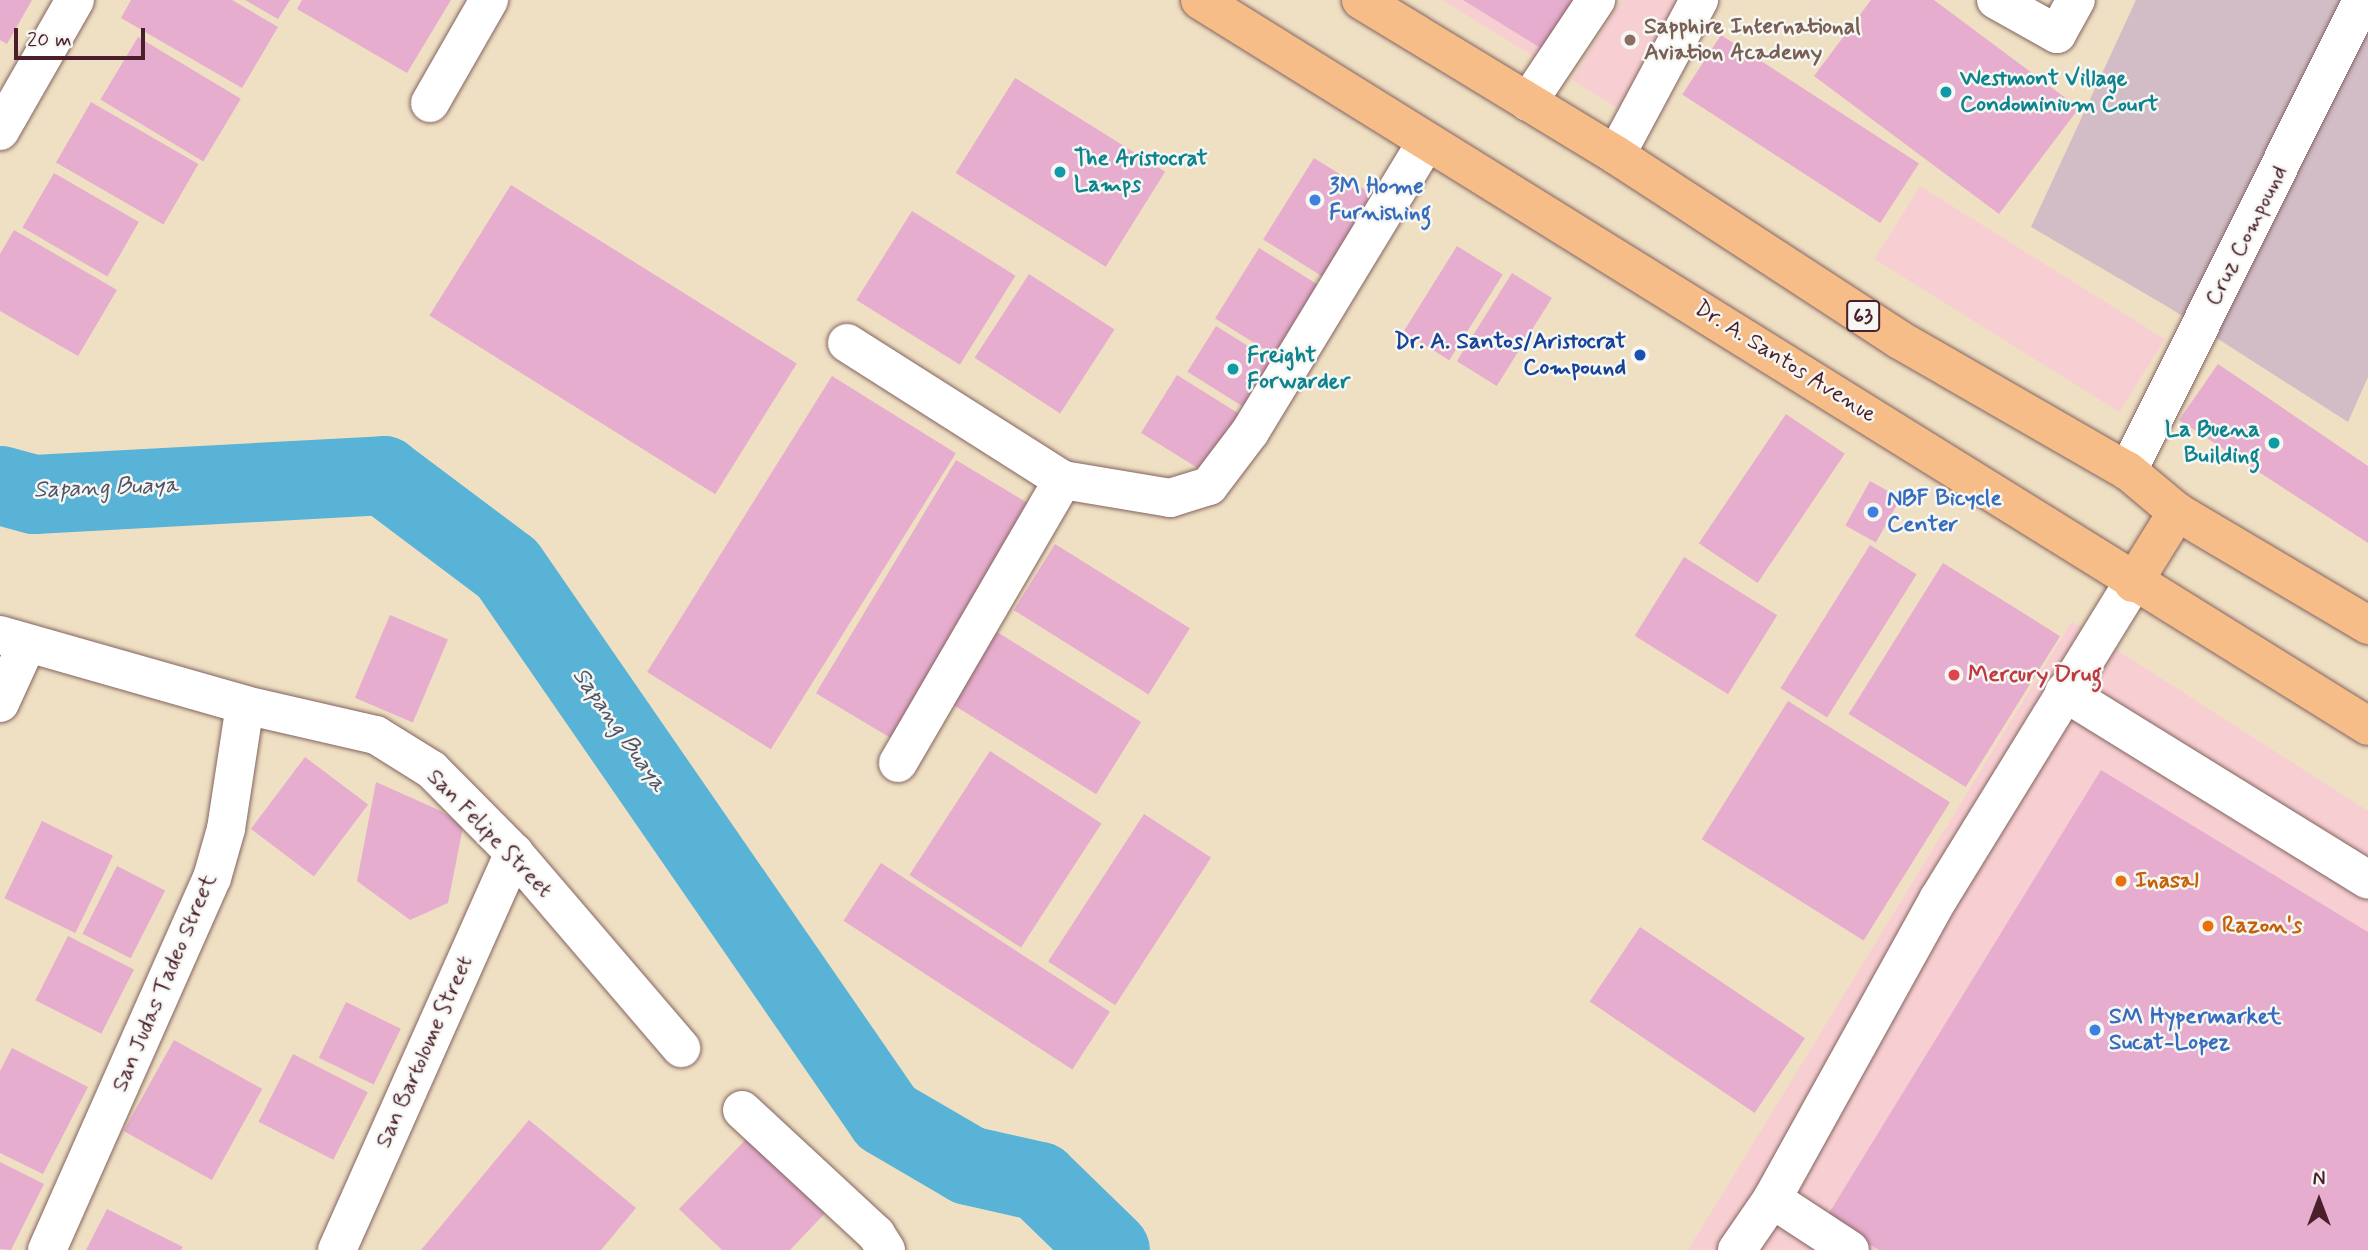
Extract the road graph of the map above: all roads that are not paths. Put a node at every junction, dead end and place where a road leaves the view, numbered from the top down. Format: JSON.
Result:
{"nodes":[{"id":1,"x":75,"y":0,"type":"edge"},
{"id":2,"x":489,"y":0,"type":"edge"},
{"id":3,"x":1200,"y":0,"type":"edge"},
{"id":4,"x":1361,"y":0,"type":"edge"},
{"id":5,"x":1596,"y":0,"type":"edge"},
{"id":6,"x":1699,"y":0,"type":"edge"},
{"id":7,"x":1996,"y":0,"type":"edge"},
{"id":8,"x":2076,"y":0,"type":"edge"},
{"id":9,"x":2362,"y":0,"type":"edge"},
{"id":10,"x":1528,"y":102,"type":"junction"},
{"id":11,"x":430,"y":103,"type":"dead end"},
{"id":12,"x":0,"y":131,"type":"edge"},
{"id":13,"x":1426,"y":142,"type":"junction"},
{"id":14,"x":1616,"y":155,"type":"junction"},
{"id":15,"x":847,"y":343,"type":"dead end"},
{"id":16,"x":2128,"y":471,"type":"junction"},
{"id":17,"x":1063,"y":480,"type":"junction"},
{"id":18,"x":2177,"y":512,"type":"junction"},
{"id":19,"x":2133,"y":583,"type":"junction"},
{"id":20,"x":2368,"y":625,"type":"edge"},
{"id":21,"x":13,"y":639,"type":"edge"},
{"id":22,"x":2064,"y":692,"type":"junction"},
{"id":23,"x":0,"y":703,"type":"edge"},
{"id":24,"x":245,"y":705,"type":"junction"},
{"id":25,"x":2368,"y":726,"type":"edge"},
{"id":26,"x":898,"y":763,"type":"dead end"},
{"id":27,"x":514,"y":853,"type":"junction"},
{"id":28,"x":2368,"y":880,"type":"edge"},
{"id":29,"x":681,"y":1048,"type":"dead end"},
{"id":30,"x":742,"y":1110,"type":"dead end"},
{"id":31,"x":1772,"y":1199,"type":"junction"},
{"id":32,"x":875,"y":1245,"type":"edge"},
{"id":33,"x":47,"y":1250,"type":"edge"},
{"id":34,"x":337,"y":1250,"type":"edge"},
{"id":35,"x":1737,"y":1250,"type":"edge"},
{"id":36,"x":1850,"y":1250,"type":"edge"}],
"edges":[{"from":1,"to":12,"type":"street"},
{"from":2,"to":11,"type":"street"},
{"from":3,"to":13,"type":"main road","name":"Dr. A. Santos Avenue"},
{"from":4,"to":10,"type":"main road","number":"63"},
{"from":5,"to":10,"type":"street"},
{"from":6,"to":14,"type":"street"},
{"from":7,"to":8,"type":"street"},
{"from":9,"to":16,"type":"street","name":"Cruz Compound"},
{"from":10,"to":14,"type":"main road","number":"63"},
{"from":13,"to":17,"type":"street"},
{"from":13,"to":19,"type":"main road","name":"Dr. A. Santos Avenue"},
{"from":14,"to":16,"type":"main road","number":"63"},
{"from":15,"to":17,"type":"street"},
{"from":16,"to":18,"type":"main road","number":"63"},
{"from":17,"to":26,"type":"street"},
{"from":18,"to":19,"type":"main road"},
{"from":18,"to":20,"type":"main road","number":"63"},
{"from":19,"to":22,"type":"street"},
{"from":19,"to":25,"type":"main road","name":"Dr. A. Santos Avenue"},
{"from":21,"to":23,"type":"street"},
{"from":21,"to":24,"type":"street","name":"San Felipe Street"},
{"from":22,"to":28,"type":"street"},
{"from":22,"to":31,"type":"street"},
{"from":24,"to":27,"type":"street","name":"San Felipe Street"},
{"from":24,"to":33,"type":"street","name":"San Judas Tadeo Street"},
{"from":27,"to":29,"type":"street","name":"San Felipe Street"},
{"from":27,"to":34,"type":"street","name":"San Bartolome Street"},
{"from":30,"to":32,"type":"street"},
{"from":31,"to":35,"type":"street"},
{"from":31,"to":36,"type":"street"}]}
